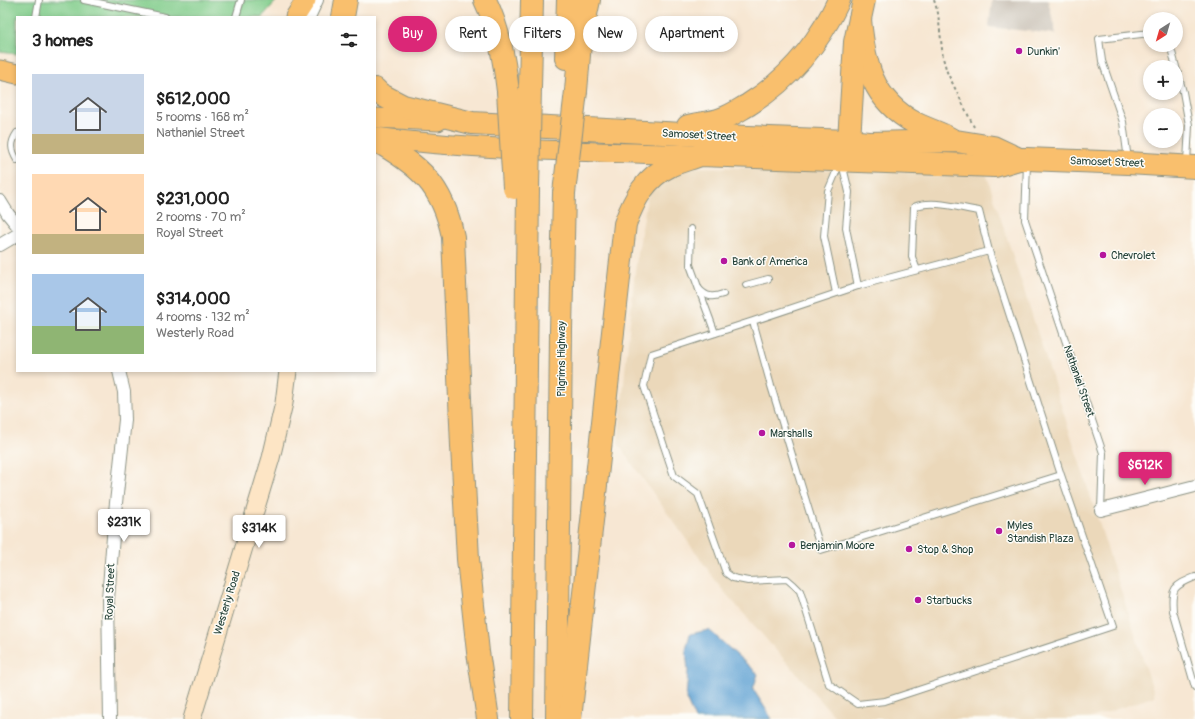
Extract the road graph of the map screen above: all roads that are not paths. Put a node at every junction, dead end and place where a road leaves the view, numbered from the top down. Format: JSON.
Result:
{"nodes":[{"id":1,"x":39,"y":0,"type":"edge"},
{"id":2,"x":84,"y":0,"type":"edge"},
{"id":3,"x":241,"y":0,"type":"edge"},
{"id":4,"x":306,"y":0,"type":"edge"},
{"id":5,"x":317,"y":0,"type":"edge"},
{"id":6,"x":346,"y":0,"type":"edge"},
{"id":7,"x":485,"y":0,"type":"edge"},
{"id":8,"x":532,"y":0,"type":"edge"},
{"id":9,"x":568,"y":0,"type":"edge"},
{"id":10,"x":589,"y":0,"type":"edge"},
{"id":11,"x":839,"y":0,"type":"edge"},
{"id":12,"x":862,"y":9,"type":"edge"},
{"id":13,"x":36,"y":16,"type":"edge"},
{"id":14,"x":160,"y":16,"type":"edge"},
{"id":15,"x":236,"y":16,"type":"edge"},
{"id":16,"x":296,"y":16,"type":"edge"},
{"id":17,"x":309,"y":16,"type":"edge"},
{"id":18,"x":343,"y":16,"type":"edge"},
{"id":19,"x":1143,"y":33,"type":"edge"},
{"id":20,"x":1172,"y":52,"type":"edge"},
{"id":21,"x":0,"y":64,"type":"edge"},
{"id":22,"x":16,"y":66,"type":"edge"},
{"id":23,"x":0,"y":70,"type":"edge"},
{"id":24,"x":16,"y":74,"type":"edge"},
{"id":25,"x":376,"y":90,"type":"edge"},
{"id":26,"x":571,"y":91,"type":"junction"},
{"id":27,"x":376,"y":118,"type":"edge"},
{"id":28,"x":472,"y":123,"type":"junction"},
{"id":29,"x":656,"y":133,"type":"junction"},
{"id":30,"x":16,"y":135,"type":"edge"},
{"id":31,"x":376,"y":138,"type":"edge"},
{"id":32,"x":376,"y":139,"type":"edge"},
{"id":33,"x":956,"y":141,"type":"junction"},
{"id":34,"x":845,"y":150,"type":"junction"},
{"id":35,"x":700,"y":155,"type":"junction"},
{"id":36,"x":16,"y":158,"type":"edge"},
{"id":37,"x":1023,"y":159,"type":"junction"},
{"id":38,"x":1128,"y":163,"type":"junction"},
{"id":39,"x":1191,"y":166,"type":"edge"},
{"id":40,"x":521,"y":189,"type":"junction"},
{"id":41,"x":0,"y":201,"type":"edge"},
{"id":42,"x":16,"y":224,"type":"edge"},
{"id":43,"x":691,"y":229,"type":"dead end"},
{"id":44,"x":16,"y":235,"type":"edge"},
{"id":45,"x":0,"y":245,"type":"edge"},
{"id":46,"x":989,"y":251,"type":"junction"},
{"id":47,"x":917,"y":270,"type":"junction"},
{"id":48,"x":768,"y":279,"type":"dead end"},
{"id":49,"x":746,"y":285,"type":"dead end"},
{"id":50,"x":858,"y":286,"type":"junction"},
{"id":51,"x":698,"y":288,"type":"junction"},
{"id":52,"x":836,"y":293,"type":"junction"},
{"id":53,"x":723,"y":294,"type":"dead end"},
{"id":54,"x":753,"y":321,"type":"junction"},
{"id":55,"x":715,"y":333,"type":"junction"},
{"id":56,"x":120,"y":372,"type":"edge"},
{"id":57,"x":288,"y":372,"type":"edge"},
{"id":58,"x":1061,"y":475,"type":"junction"},
{"id":59,"x":1195,"y":486,"type":"edge"},
{"id":60,"x":1101,"y":510,"type":"joint"},
{"id":61,"x":1195,"y":577,"type":"edge"},
{"id":62,"x":1194,"y":684,"type":"edge"},
{"id":63,"x":110,"y":719,"type":"edge"},
{"id":64,"x":192,"y":719,"type":"edge"},
{"id":65,"x":488,"y":719,"type":"edge"},
{"id":66,"x":522,"y":719,"type":"edge"},
{"id":67,"x":557,"y":719,"type":"edge"},
{"id":68,"x":570,"y":719,"type":"edge"}],
"edges":[{"from":1,"to":13,"type":"lane"},
{"from":2,"to":14,"type":"lane"},
{"from":3,"to":15,"type":"lane"},
{"from":4,"to":16,"type":"main road"},
{"from":5,"to":17,"type":"street"},
{"from":6,"to":18,"type":"highway"},
{"from":7,"to":40,"type":"highway","bridge":true},
{"from":8,"to":40,"type":"highway","bridge":true},
{"from":9,"to":26,"type":"highway"},
{"from":10,"to":26,"type":"highway"},
{"from":11,"to":29,"type":"highway"},
{"from":12,"to":33,"type":"highway"},
{"from":12,"to":34,"type":"highway"},
{"from":19,"to":38,"type":"lane"},
{"from":20,"to":39,"type":"lane"},
{"from":21,"to":22,"type":"main road"},
{"from":23,"to":24,"type":"main road"},
{"from":25,"to":28,"type":"highway"},
{"from":26,"to":67,"type":"highway","name":"Pilgrims Highway","bridge":true},
{"from":27,"to":28,"type":"main road","name":"Samoset Street"},
{"from":28,"to":29,"type":"highway","name":"Samoset Street"},
{"from":29,"to":34,"type":"highway","name":"Samoset Street"},
{"from":30,"to":36,"type":"lane"},
{"from":31,"to":35,"type":"main road","name":"Samoset Street"},
{"from":32,"to":65,"type":"highway"},
{"from":33,"to":34,"type":"highway","name":"Samoset Street"},
{"from":33,"to":37,"type":"highway","name":"Samoset Street"},
{"from":34,"to":35,"type":"highway","name":"Samoset Street"},
{"from":34,"to":37,"type":"highway","name":"Samoset Street"},
{"from":34,"to":50,"type":"lane"},
{"from":34,"to":52,"type":"lane"},
{"from":35,"to":68,"type":"highway"},
{"from":37,"to":38,"type":"highway","name":"Samoset Street"},
{"from":37,"to":60,"type":"lane","name":"Nathaniel Street"},
{"from":38,"to":39,"type":"highway","name":"Samoset Street"},
{"from":40,"to":66,"type":"highway"},
{"from":41,"to":42,"type":"street"},
{"from":43,"to":51,"type":"lane"},
{"from":44,"to":45,"type":"street"},
{"from":46,"to":47,"type":"lane"},
{"from":46,"to":47,"type":"lane"},
{"from":46,"to":58,"type":"lane"},
{"from":47,"to":50,"type":"lane"},
{"from":48,"to":49,"type":"lane"},
{"from":50,"to":52,"type":"lane"},
{"from":51,"to":53,"type":"lane"},
{"from":51,"to":55,"type":"lane"},
{"from":52,"to":54,"type":"lane"},
{"from":54,"to":55,"type":"lane"},
{"from":54,"to":58,"type":"lane"},
{"from":55,"to":58,"type":"lane"},
{"from":56,"to":63,"type":"street","name":"Royal Street"},
{"from":57,"to":64,"type":"street","name":"Westerly Road"},
{"from":59,"to":60,"type":"street","name":"Nathaniel Street"},
{"from":61,"to":62,"type":"lane"}]}
